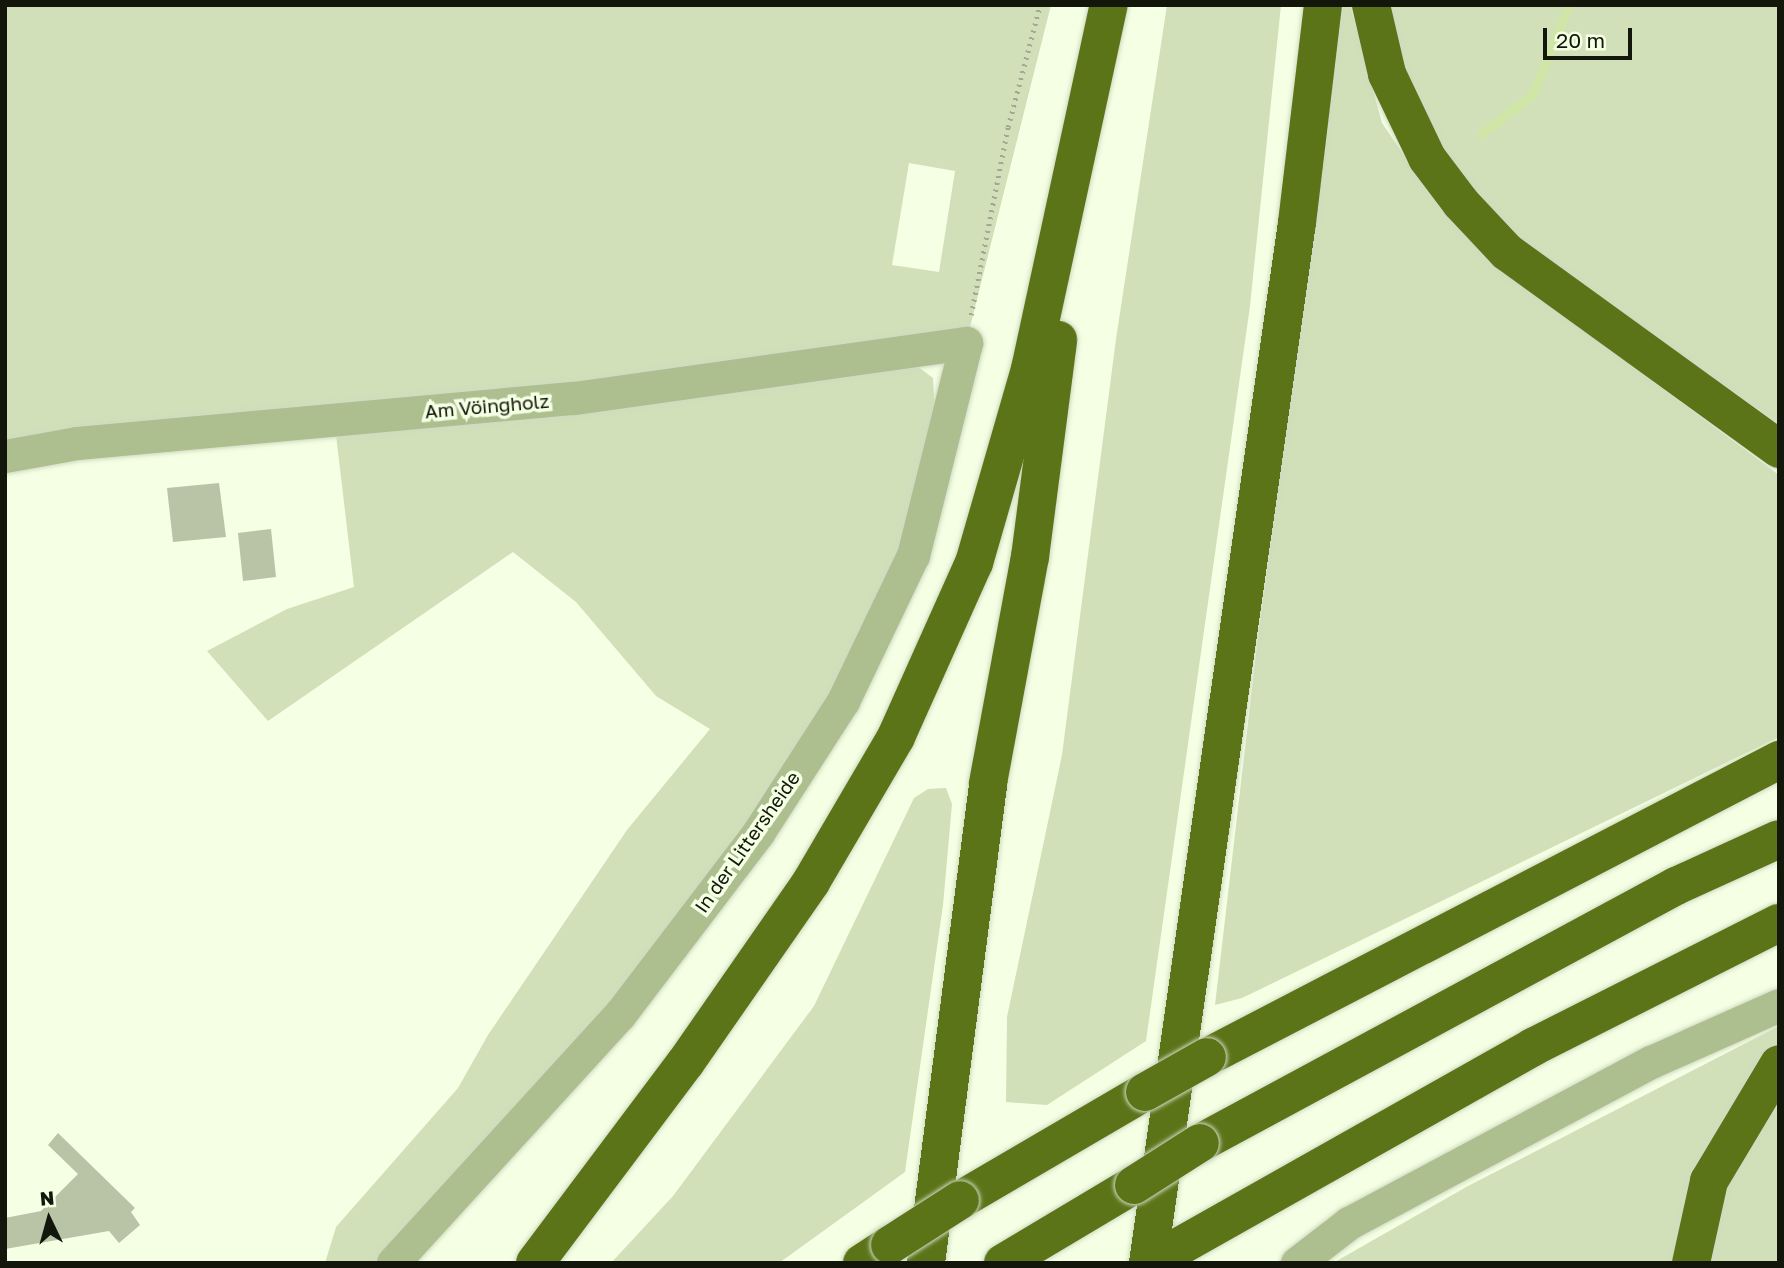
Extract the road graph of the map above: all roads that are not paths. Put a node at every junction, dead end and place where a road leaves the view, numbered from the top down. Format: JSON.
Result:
{"nodes":[{"id":1,"x":1109,"y":5,"type":"edge"},
{"id":2,"x":1323,"y":5,"type":"edge"},
{"id":3,"x":1371,"y":5,"type":"edge"},
{"id":4,"x":1090,"y":92,"type":"junction"},
{"id":5,"x":967,"y":343,"type":"joint"},
{"id":6,"x":1779,"y":449,"type":"edge"},
{"id":7,"x":5,"y":456,"type":"edge"},
{"id":8,"x":1779,"y":761,"type":"edge"},
{"id":9,"x":1779,"y":839,"type":"edge"},
{"id":10,"x":1779,"y":923,"type":"edge"},
{"id":11,"x":1779,"y":1005,"type":"edge"},
{"id":12,"x":1779,"y":1065,"type":"edge"},
{"id":13,"x":876,"y":1254,"type":"edge"},
{"id":14,"x":1160,"y":1257,"type":"edge"},
{"id":15,"x":393,"y":1263,"type":"edge"},
{"id":16,"x":535,"y":1263,"type":"edge"},
{"id":17,"x":926,"y":1263,"type":"edge"},
{"id":18,"x":1003,"y":1263,"type":"edge"},
{"id":19,"x":1297,"y":1263,"type":"edge"},
{"id":20,"x":1691,"y":1263,"type":"edge"}],
"edges":[{"from":1,"to":4,"type":"highway"},
{"from":2,"to":14,"type":"highway"},
{"from":3,"to":6,"type":"highway"},
{"from":4,"to":16,"type":"highway"},
{"from":4,"to":17,"type":"highway"},
{"from":5,"to":7,"type":"street","name":"Am Vöingholz"},
{"from":5,"to":15,"type":"street","name":"In der Littersheide"},
{"from":8,"to":13,"type":"highway","bridge":true},
{"from":9,"to":18,"type":"highway","bridge":true},
{"from":10,"to":14,"type":"highway"},
{"from":11,"to":19,"type":"street"},
{"from":12,"to":20,"type":"highway"}]}
